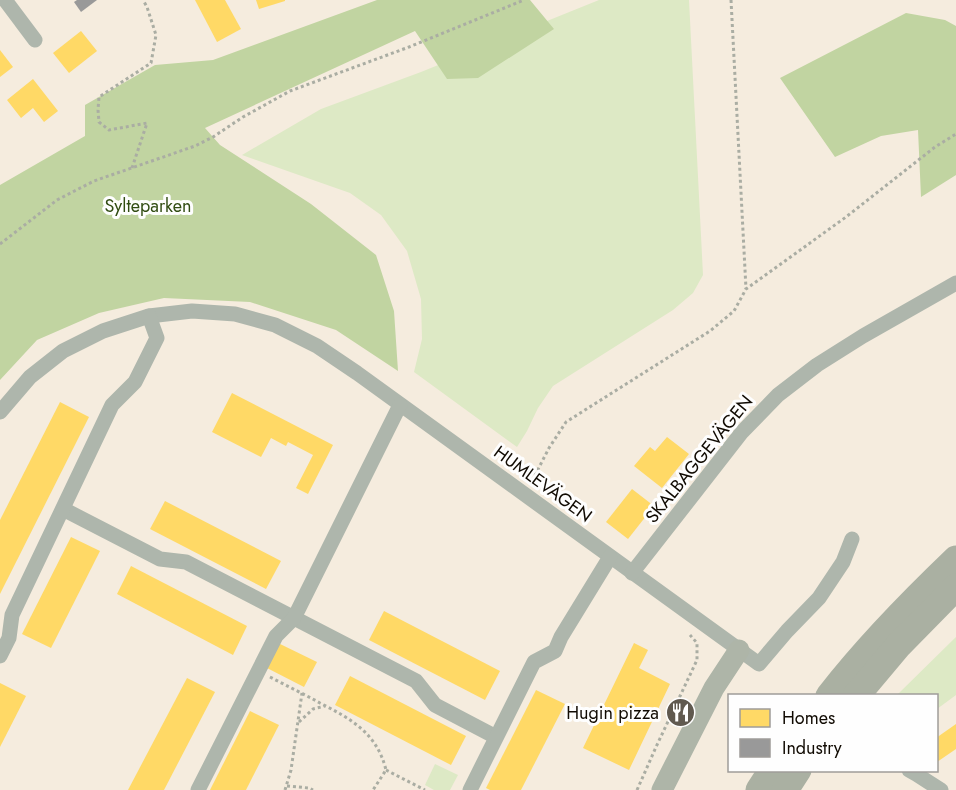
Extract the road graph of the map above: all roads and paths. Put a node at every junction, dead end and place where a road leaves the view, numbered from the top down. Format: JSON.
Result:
{"nodes":[{"id":1,"x":5,"y":0,"type":"edge"},
{"id":2,"x":143,"y":0,"type":"edge"},
{"id":3,"x":524,"y":0,"type":"edge"},
{"id":4,"x":731,"y":0,"type":"edge"},
{"id":5,"x":35,"y":40,"type":"dead end"},
{"id":6,"x":956,"y":134,"type":"edge"},
{"id":7,"x":132,"y":168,"type":"junction"},
{"id":8,"x":0,"y":244,"type":"edge"},
{"id":9,"x":956,"y":283,"type":"edge"},
{"id":10,"x":746,"y":289,"type":"junction"},
{"id":11,"x":149,"y":316,"type":"junction"},
{"id":12,"x":400,"y":405,"type":"junction"},
{"id":13,"x":0,"y":412,"type":"edge"},
{"id":14,"x":524,"y":494,"type":"junction"},
{"id":15,"x":63,"y":509,"type":"junction"},
{"id":16,"x":852,"y":539,"type":"dead end"},
{"id":17,"x":610,"y":557,"type":"junction"},
{"id":18,"x":956,"y":559,"type":"edge"},
{"id":19,"x":632,"y":573,"type":"junction"},
{"id":20,"x":956,"y":587,"type":"edge"},
{"id":21,"x":294,"y":618,"type":"junction"},
{"id":22,"x":689,"y":633,"type":"dead end"},
{"id":23,"x":739,"y":650,"type":"junction"},
{"id":24,"x":0,"y":656,"type":"edge"},
{"id":25,"x":258,"y":671,"type":"junction"},
{"id":26,"x":302,"y":693,"type":"junction"},
{"id":27,"x":830,"y":694,"type":"edge"},
{"id":28,"x":858,"y":694,"type":"edge"},
{"id":29,"x":326,"y":706,"type":"junction"},
{"id":30,"x":298,"y":723,"type":"junction"},
{"id":31,"x":496,"y":737,"type":"junction"},
{"id":32,"x":386,"y":770,"type":"junction"},
{"id":33,"x":771,"y":772,"type":"edge"},
{"id":34,"x":797,"y":772,"type":"edge"},
{"id":35,"x":911,"y":772,"type":"edge"},
{"id":36,"x":286,"y":788,"type":"edge"},
{"id":37,"x":198,"y":790,"type":"edge"},
{"id":38,"x":313,"y":790,"type":"edge"},
{"id":39,"x":373,"y":790,"type":"edge"},
{"id":40,"x":425,"y":790,"type":"edge"},
{"id":41,"x":470,"y":790,"type":"edge"},
{"id":42,"x":638,"y":790,"type":"edge"},
{"id":43,"x":662,"y":790,"type":"edge"},
{"id":44,"x":759,"y":790,"type":"edge"},
{"id":45,"x":785,"y":790,"type":"edge"},
{"id":46,"x":941,"y":790,"type":"edge"}],
"edges":[{"from":1,"to":5,"type":"street"},
{"from":2,"to":7,"type":"path"},
{"from":3,"to":7,"type":"path"},
{"from":4,"to":10,"type":"path"},
{"from":6,"to":10,"type":"path"},
{"from":7,"to":8,"type":"path"},
{"from":9,"to":19,"type":"street","name":"SKALBAGGEVÄGEN"},
{"from":10,"to":14,"type":"path"},
{"from":11,"to":12,"type":"street","name":"HUMLEVÄGEN"},
{"from":11,"to":13,"type":"street","name":"HUMLEVÄGEN"},
{"from":11,"to":15,"type":"street"},
{"from":12,"to":14,"type":"street","name":"HUMLEVÄGEN"},
{"from":12,"to":21,"type":"street"},
{"from":14,"to":17,"type":"street","name":"HUMLEVÄGEN"},
{"from":15,"to":21,"type":"street"},
{"from":15,"to":24,"type":"street"},
{"from":16,"to":23,"type":"street","name":"HUMLEVÄGEN"},
{"from":17,"to":19,"type":"street","name":"HUMLEVÄGEN"},
{"from":17,"to":31,"type":"street"},
{"from":18,"to":27,"type":"highway"},
{"from":19,"to":23,"type":"street","name":"HUMLEVÄGEN"},
{"from":20,"to":28,"type":"highway"},
{"from":21,"to":25,"type":"street"},
{"from":21,"to":31,"type":"street"},
{"from":22,"to":42,"type":"path"},
{"from":23,"to":43,"type":"street"},
{"from":25,"to":26,"type":"path"},
{"from":25,"to":37,"type":"street"},
{"from":26,"to":29,"type":"path"},
{"from":26,"to":30,"type":"path"},
{"from":29,"to":30,"type":"path"},
{"from":29,"to":32,"type":"path"},
{"from":30,"to":36,"type":"path"},
{"from":31,"to":41,"type":"street"},
{"from":32,"to":39,"type":"path"},
{"from":32,"to":40,"type":"path"},
{"from":33,"to":44,"type":"highway"},
{"from":34,"to":45,"type":"highway"},
{"from":35,"to":46,"type":"street"},
{"from":36,"to":38,"type":"path"}]}
